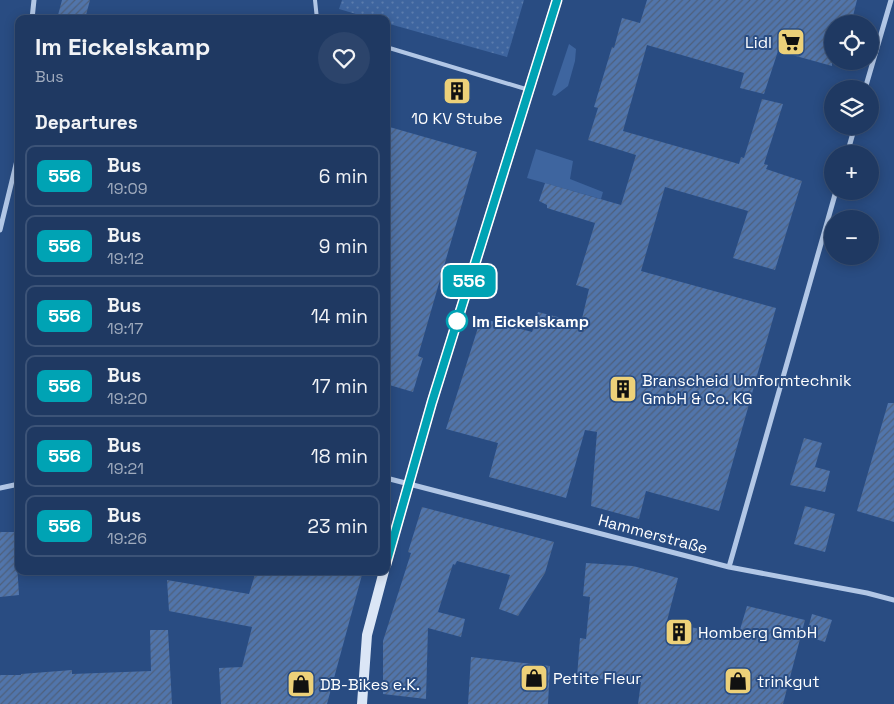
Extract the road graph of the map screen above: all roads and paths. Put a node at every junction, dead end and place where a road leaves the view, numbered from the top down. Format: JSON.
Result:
{"nodes":[{"id":1,"x":34,"y":0,"type":"edge"},
{"id":2,"x":315,"y":0,"type":"edge"},
{"id":3,"x":557,"y":0,"type":"edge"},
{"id":4,"x":891,"y":0,"type":"edge"},
{"id":5,"x":32,"y":15,"type":"edge"},
{"id":6,"x":317,"y":15,"type":"edge"},
{"id":7,"x":390,"y":48,"type":"edge"},
{"id":8,"x":869,"y":80,"type":"edge"},
{"id":9,"x":529,"y":90,"type":"junction"},
{"id":10,"x":15,"y":168,"type":"edge"},
{"id":11,"x":833,"y":200,"type":"edge"},
{"id":12,"x":0,"y":230,"type":"edge"},
{"id":13,"x":390,"y":479,"type":"edge"},
{"id":14,"x":408,"y":482,"type":"junction"},
{"id":15,"x":15,"y":485,"type":"edge"},
{"id":16,"x":0,"y":488,"type":"edge"},
{"id":17,"x":390,"y":549,"type":"edge"},
{"id":18,"x":729,"y":567,"type":"junction"},
{"id":19,"x":383,"y":575,"type":"edge"},
{"id":20,"x":894,"y":600,"type":"edge"},
{"id":21,"x":362,"y":704,"type":"edge"}],
"edges":[{"from":1,"to":5,"type":"street"},
{"from":2,"to":6,"type":"lane"},
{"from":3,"to":9,"type":"main road"},
{"from":4,"to":8,"type":"street"},
{"from":7,"to":9,"type":"lane"},
{"from":9,"to":14,"type":"main road"},
{"from":10,"to":12,"type":"street"},
{"from":11,"to":18,"type":"street"},
{"from":13,"to":14,"type":"street"},
{"from":14,"to":17,"type":"main road"},
{"from":14,"to":18,"type":"street","name":"Hammerstraße"},
{"from":15,"to":16,"type":"street"},
{"from":18,"to":20,"type":"street","name":"Hammerstraße"},
{"from":19,"to":21,"type":"main road"}]}
